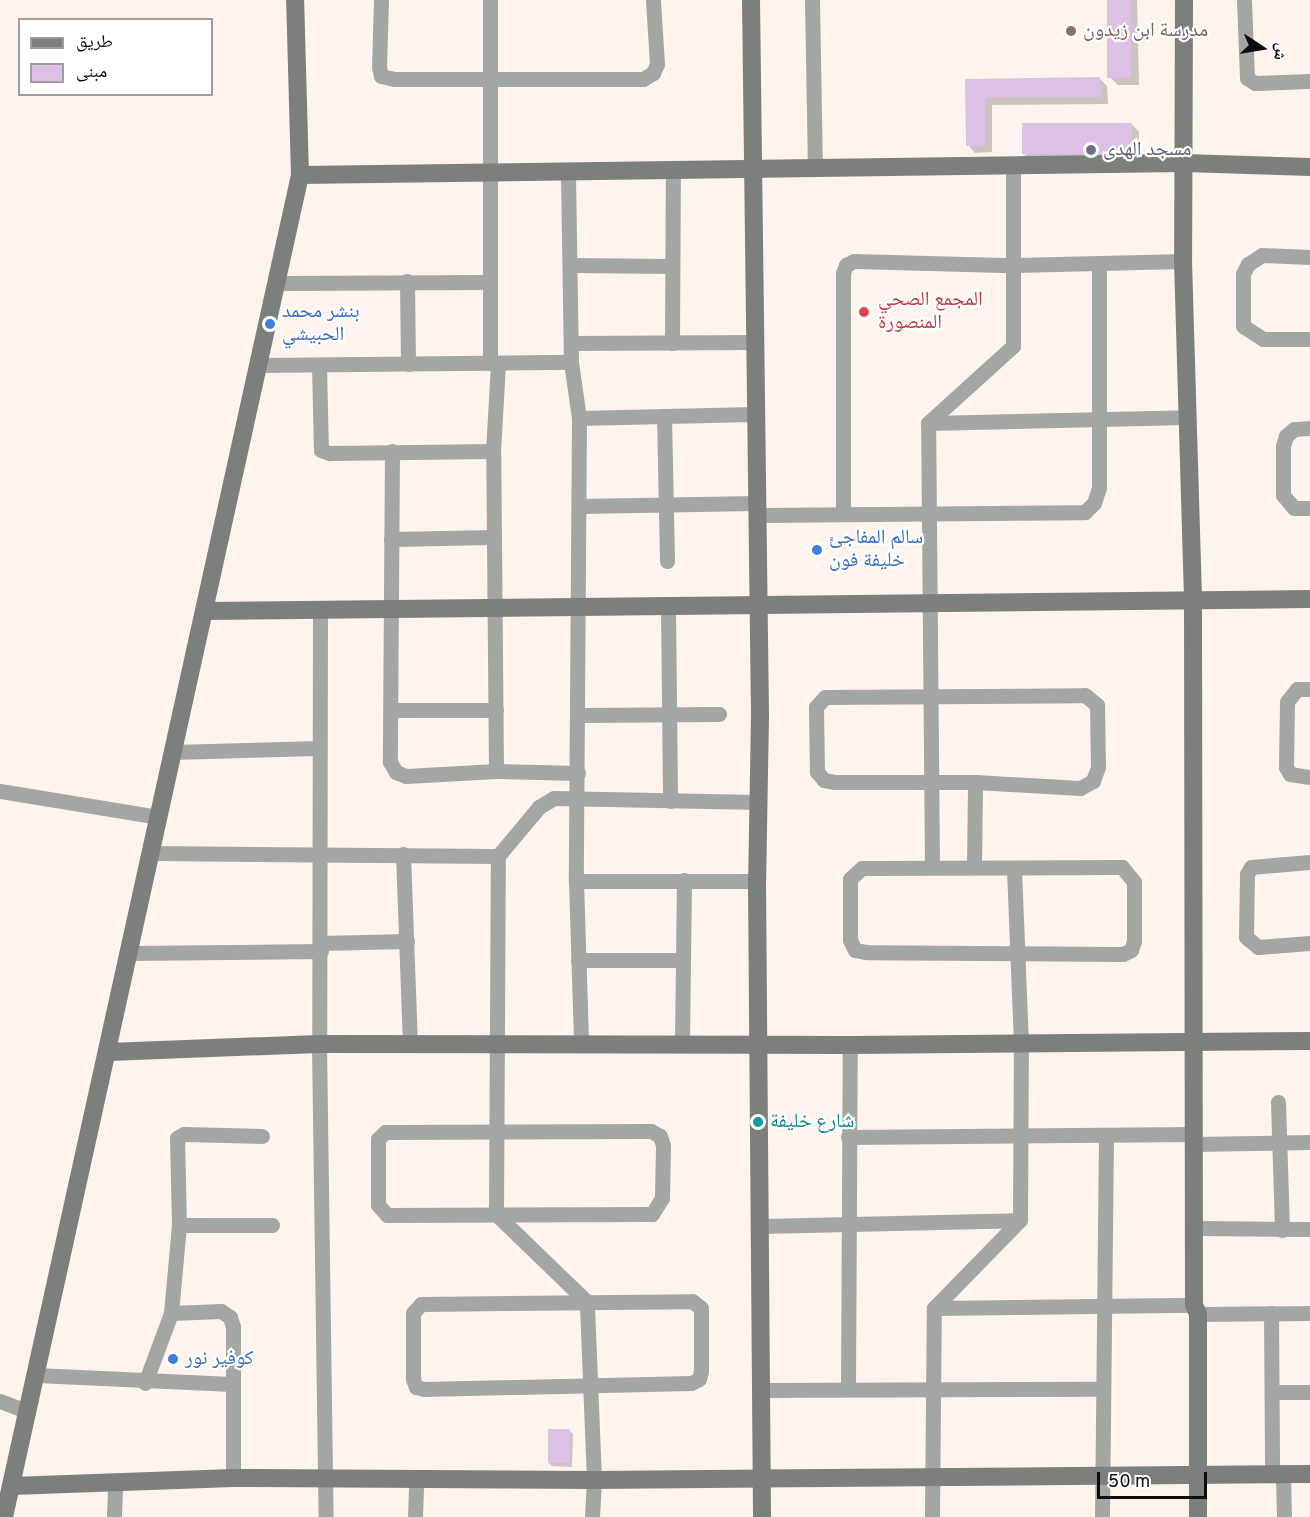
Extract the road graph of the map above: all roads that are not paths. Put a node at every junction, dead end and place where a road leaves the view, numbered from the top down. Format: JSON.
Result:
{"nodes":[{"id":1,"x":295,"y":0,"type":"edge"},
{"id":2,"x":381,"y":0,"type":"edge"},
{"id":3,"x":490,"y":0,"type":"edge"},
{"id":4,"x":653,"y":0,"type":"edge"},
{"id":5,"x":751,"y":0,"type":"edge"},
{"id":6,"x":812,"y":0,"type":"edge"},
{"id":7,"x":1184,"y":0,"type":"edge"},
{"id":8,"x":1244,"y":0,"type":"edge"},
{"id":9,"x":490,"y":79,"type":"junction"},
{"id":10,"x":1310,"y":81,"type":"edge"},
{"id":11,"x":1184,"y":163,"type":"junction"},
{"id":12,"x":1013,"y":165,"type":"junction"},
{"id":13,"x":1310,"y":167,"type":"edge"},
{"id":14,"x":815,"y":168,"type":"junction"},
{"id":15,"x":751,"y":170,"type":"junction"},
{"id":16,"x":673,"y":173,"type":"junction"},
{"id":17,"x":487,"y":174,"type":"junction"},
{"id":18,"x":568,"y":174,"type":"junction"},
{"id":19,"x":300,"y":175,"type":"junction"},
{"id":20,"x":1310,"y":257,"type":"edge"},
{"id":21,"x":1184,"y":261,"type":"junction"},
{"id":22,"x":1099,"y":264,"type":"junction"},
{"id":23,"x":570,"y":265,"type":"junction"},
{"id":24,"x":1012,"y":265,"type":"junction"},
{"id":25,"x":671,"y":266,"type":"junction"},
{"id":26,"x":407,"y":281,"type":"junction"},
{"id":27,"x":487,"y":282,"type":"junction"},
{"id":28,"x":279,"y":283,"type":"junction"},
{"id":29,"x":1310,"y":339,"type":"edge"},
{"id":30,"x":755,"y":342,"type":"junction"},
{"id":31,"x":571,"y":343,"type":"junction"},
{"id":32,"x":672,"y":343,"type":"junction"},
{"id":33,"x":571,"y":362,"type":"junction"},
{"id":34,"x":494,"y":363,"type":"junction"},
{"id":35,"x":408,"y":364,"type":"junction"},
{"id":36,"x":260,"y":365,"type":"junction"},
{"id":37,"x":320,"y":365,"type":"junction"},
{"id":38,"x":753,"y":414,"type":"junction"},
{"id":39,"x":664,"y":416,"type":"junction"},
{"id":40,"x":1186,"y":417,"type":"junction"},
{"id":41,"x":579,"y":418,"type":"junction"},
{"id":42,"x":1097,"y":421,"type":"junction"},
{"id":43,"x":928,"y":423,"type":"junction"},
{"id":44,"x":1310,"y":428,"type":"edge"},
{"id":45,"x":392,"y":451,"type":"junction"},
{"id":46,"x":493,"y":451,"type":"junction"},
{"id":47,"x":666,"y":505,"type":"junction"},
{"id":48,"x":579,"y":506,"type":"junction"},
{"id":49,"x":1310,"y":508,"type":"edge"},
{"id":50,"x":756,"y":509,"type":"junction"},
{"id":51,"x":843,"y":513,"type":"junction"},
{"id":52,"x":927,"y":516,"type":"junction"},
{"id":53,"x":494,"y":537,"type":"junction"},
{"id":54,"x":391,"y":538,"type":"junction"},
{"id":55,"x":667,"y":561,"type":"dead end"},
{"id":56,"x":1310,"y":599,"type":"edge"},
{"id":57,"x":1193,"y":600,"type":"junction"},
{"id":58,"x":928,"y":603,"type":"junction"},
{"id":59,"x":581,"y":605,"type":"junction"},
{"id":60,"x":759,"y":605,"type":"junction"},
{"id":61,"x":668,"y":606,"type":"junction"},
{"id":62,"x":497,"y":610,"type":"junction"},
{"id":63,"x":205,"y":611,"type":"junction"},
{"id":64,"x":320,"y":611,"type":"junction"},
{"id":65,"x":393,"y":611,"type":"junction"},
{"id":66,"x":1310,"y":689,"type":"edge"},
{"id":67,"x":932,"y":696,"type":"junction"},
{"id":68,"x":392,"y":710,"type":"junction"},
{"id":69,"x":496,"y":710,"type":"junction"},
{"id":70,"x":719,"y":714,"type":"dead end"},
{"id":71,"x":579,"y":715,"type":"junction"},
{"id":72,"x":670,"y":716,"type":"junction"},
{"id":73,"x":318,"y":748,"type":"junction"},
{"id":74,"x":172,"y":752,"type":"junction"},
{"id":75,"x":496,"y":771,"type":"junction"},
{"id":76,"x":578,"y":773,"type":"junction"},
{"id":77,"x":1310,"y":777,"type":"edge"},
{"id":78,"x":934,"y":782,"type":"junction"},
{"id":79,"x":975,"y":782,"type":"junction"},
{"id":80,"x":0,"y":791,"type":"edge"},
{"id":81,"x":579,"y":800,"type":"junction"},
{"id":82,"x":670,"y":801,"type":"junction"},
{"id":83,"x":758,"y":802,"type":"junction"},
{"id":84,"x":158,"y":817,"type":"junction"},
{"id":85,"x":151,"y":853,"type":"junction"},
{"id":86,"x":321,"y":854,"type":"junction"},
{"id":87,"x":403,"y":854,"type":"junction"},
{"id":88,"x":498,"y":856,"type":"junction"},
{"id":89,"x":1310,"y":862,"type":"edge"},
{"id":90,"x":932,"y":867,"type":"junction"},
{"id":91,"x":975,"y":867,"type":"junction"},
{"id":92,"x":1014,"y":868,"type":"junction"},
{"id":93,"x":684,"y":880,"type":"junction"},
{"id":94,"x":576,"y":881,"type":"junction"},
{"id":95,"x":757,"y":881,"type":"junction"},
{"id":96,"x":407,"y":941,"type":"junction"},
{"id":97,"x":1310,"y":944,"type":"edge"},
{"id":98,"x":321,"y":947,"type":"junction"},
{"id":99,"x":130,"y":953,"type":"junction"},
{"id":100,"x":1019,"y":956,"type":"junction"},
{"id":101,"x":578,"y":960,"type":"junction"},
{"id":102,"x":683,"y":960,"type":"junction"},
{"id":103,"x":1310,"y":1041,"type":"edge"},
{"id":104,"x":682,"y":1042,"type":"junction"},
{"id":105,"x":758,"y":1042,"type":"junction"},
{"id":106,"x":1195,"y":1042,"type":"junction"},
{"id":107,"x":410,"y":1043,"type":"junction"},
{"id":108,"x":581,"y":1043,"type":"junction"},
{"id":109,"x":319,"y":1044,"type":"junction"},
{"id":110,"x":494,"y":1044,"type":"junction"},
{"id":111,"x":1022,"y":1044,"type":"junction"},
{"id":112,"x":850,"y":1045,"type":"junction"},
{"id":113,"x":109,"y":1052,"type":"junction"},
{"id":114,"x":1278,"y":1102,"type":"dead end"},
{"id":115,"x":493,"y":1132,"type":"junction"},
{"id":116,"x":1106,"y":1135,"type":"junction"},
{"id":117,"x":262,"y":1136,"type":"dead end"},
{"id":118,"x":1022,"y":1136,"type":"junction"},
{"id":119,"x":848,"y":1137,"type":"junction"},
{"id":120,"x":1194,"y":1139,"type":"junction"},
{"id":121,"x":1279,"y":1142,"type":"junction"},
{"id":122,"x":1310,"y":1142,"type":"edge"},
{"id":123,"x":496,"y":1214,"type":"junction"},
{"id":124,"x":1020,"y":1220,"type":"junction"},
{"id":125,"x":849,"y":1224,"type":"junction"},
{"id":126,"x":179,"y":1225,"type":"junction"},
{"id":127,"x":272,"y":1225,"type":"dead end"},
{"id":128,"x":759,"y":1227,"type":"junction"},
{"id":129,"x":1195,"y":1228,"type":"junction"},
{"id":130,"x":1310,"y":1229,"type":"edge"},
{"id":131,"x":1282,"y":1230,"type":"junction"},
{"id":132,"x":587,"y":1302,"type":"junction"},
{"id":133,"x":1104,"y":1305,"type":"junction"},
{"id":134,"x":934,"y":1308,"type":"junction"},
{"id":135,"x":1196,"y":1310,"type":"junction"},
{"id":136,"x":171,"y":1313,"type":"junction"},
{"id":137,"x":1271,"y":1313,"type":"junction"},
{"id":138,"x":1310,"y":1313,"type":"edge"},
{"id":139,"x":36,"y":1375,"type":"junction"},
{"id":140,"x":145,"y":1383,"type":"junction"},
{"id":141,"x":232,"y":1384,"type":"junction"},
{"id":142,"x":589,"y":1384,"type":"junction"},
{"id":143,"x":933,"y":1387,"type":"junction"},
{"id":144,"x":848,"y":1388,"type":"junction"},
{"id":145,"x":1103,"y":1389,"type":"junction"},
{"id":146,"x":760,"y":1390,"type":"junction"},
{"id":147,"x":1272,"y":1392,"type":"junction"},
{"id":148,"x":1310,"y":1392,"type":"edge"},
{"id":149,"x":0,"y":1401,"type":"edge"},
{"id":150,"x":26,"y":1411,"type":"junction"},
{"id":151,"x":1277,"y":1474,"type":"junction"},
{"id":152,"x":1310,"y":1474,"type":"edge"},
{"id":153,"x":931,"y":1477,"type":"junction"},
{"id":154,"x":1103,"y":1477,"type":"junction"},
{"id":155,"x":1199,"y":1477,"type":"junction"},
{"id":156,"x":232,"y":1478,"type":"junction"},
{"id":157,"x":760,"y":1479,"type":"junction"},
{"id":158,"x":326,"y":1480,"type":"junction"},
{"id":159,"x":416,"y":1480,"type":"junction"},
{"id":160,"x":594,"y":1480,"type":"junction"},
{"id":161,"x":115,"y":1482,"type":"junction"},
{"id":162,"x":12,"y":1486,"type":"junction"},
{"id":163,"x":4,"y":1517,"type":"edge"},
{"id":164,"x":114,"y":1517,"type":"edge"},
{"id":165,"x":326,"y":1517,"type":"edge"},
{"id":166,"x":415,"y":1517,"type":"edge"},
{"id":167,"x":592,"y":1517,"type":"edge"},
{"id":168,"x":762,"y":1517,"type":"edge"},
{"id":169,"x":932,"y":1517,"type":"edge"},
{"id":170,"x":1102,"y":1517,"type":"edge"},
{"id":171,"x":1198,"y":1517,"type":"edge"},
{"id":172,"x":1284,"y":1517,"type":"edge"}],
"edges":[{"from":1,"to":19,"type":"street"},
{"from":2,"to":9,"type":"street"},
{"from":3,"to":9,"type":"street"},
{"from":4,"to":9,"type":"street"},
{"from":5,"to":15,"type":"street"},
{"from":6,"to":14,"type":"street"},
{"from":7,"to":11,"type":"street"},
{"from":8,"to":10,"type":"street"},
{"from":9,"to":17,"type":"street"},
{"from":11,"to":12,"type":"street"},
{"from":11,"to":13,"type":"street"},
{"from":11,"to":21,"type":"street"},
{"from":12,"to":14,"type":"street"},
{"from":12,"to":24,"type":"street"},
{"from":14,"to":15,"type":"street"},
{"from":15,"to":16,"type":"street"},
{"from":15,"to":30,"type":"street"},
{"from":16,"to":18,"type":"street"},
{"from":16,"to":25,"type":"street"},
{"from":17,"to":18,"type":"street"},
{"from":17,"to":19,"type":"street"},
{"from":17,"to":27,"type":"street"},
{"from":18,"to":23,"type":"street"},
{"from":19,"to":28,"type":"street"},
{"from":20,"to":29,"type":"street"},
{"from":21,"to":22,"type":"street"},
{"from":21,"to":40,"type":"street"},
{"from":22,"to":24,"type":"street"},
{"from":22,"to":42,"type":"street"},
{"from":23,"to":25,"type":"street"},
{"from":23,"to":31,"type":"street"},
{"from":24,"to":43,"type":"street"},
{"from":24,"to":51,"type":"street"},
{"from":25,"to":32,"type":"street"},
{"from":26,"to":27,"type":"street"},
{"from":26,"to":28,"type":"street"},
{"from":26,"to":35,"type":"street"},
{"from":27,"to":34,"type":"street"},
{"from":28,"to":36,"type":"street"},
{"from":30,"to":32,"type":"street"},
{"from":30,"to":38,"type":"street"},
{"from":31,"to":32,"type":"street"},
{"from":31,"to":33,"type":"street"},
{"from":33,"to":34,"type":"street"},
{"from":33,"to":41,"type":"street"},
{"from":34,"to":35,"type":"street"},
{"from":34,"to":46,"type":"street"},
{"from":35,"to":37,"type":"street"},
{"from":36,"to":37,"type":"street"},
{"from":36,"to":63,"type":"street"},
{"from":37,"to":45,"type":"street"},
{"from":38,"to":39,"type":"street"},
{"from":38,"to":50,"type":"street"},
{"from":39,"to":41,"type":"street"},
{"from":39,"to":47,"type":"street"},
{"from":40,"to":42,"type":"street"},
{"from":40,"to":57,"type":"street"},
{"from":41,"to":48,"type":"street"},
{"from":42,"to":43,"type":"street"},
{"from":42,"to":52,"type":"street"},
{"from":43,"to":52,"type":"street"},
{"from":44,"to":49,"type":"street"},
{"from":45,"to":46,"type":"street"},
{"from":45,"to":54,"type":"street"},
{"from":46,"to":53,"type":"street"},
{"from":47,"to":48,"type":"street"},
{"from":47,"to":50,"type":"street"},
{"from":47,"to":55,"type":"street"},
{"from":48,"to":59,"type":"street"},
{"from":50,"to":51,"type":"street"},
{"from":50,"to":60,"type":"street"},
{"from":51,"to":52,"type":"street"},
{"from":52,"to":58,"type":"street"},
{"from":53,"to":54,"type":"street"},
{"from":53,"to":62,"type":"street"},
{"from":54,"to":65,"type":"street"},
{"from":56,"to":57,"type":"street"},
{"from":57,"to":58,"type":"street"},
{"from":57,"to":106,"type":"street"},
{"from":58,"to":60,"type":"street"},
{"from":58,"to":67,"type":"street"},
{"from":59,"to":61,"type":"street"},
{"from":59,"to":62,"type":"street"},
{"from":59,"to":71,"type":"street"},
{"from":60,"to":61,"type":"street"},
{"from":60,"to":83,"type":"street"},
{"from":61,"to":72,"type":"street"},
{"from":62,"to":65,"type":"street"},
{"from":62,"to":69,"type":"street"},
{"from":63,"to":64,"type":"street"},
{"from":63,"to":74,"type":"street"},
{"from":64,"to":65,"type":"street"},
{"from":64,"to":73,"type":"street"},
{"from":65,"to":68,"type":"street"},
{"from":66,"to":77,"type":"street"},
{"from":67,"to":78,"type":"street"},
{"from":67,"to":78,"type":"street"},
{"from":67,"to":79,"type":"street"},
{"from":68,"to":69,"type":"street"},
{"from":68,"to":75,"type":"street"},
{"from":69,"to":75,"type":"street"},
{"from":70,"to":72,"type":"street"},
{"from":71,"to":72,"type":"street"},
{"from":71,"to":76,"type":"street"},
{"from":72,"to":82,"type":"street"},
{"from":73,"to":74,"type":"street"},
{"from":73,"to":86,"type":"street"},
{"from":74,"to":84,"type":"street"},
{"from":75,"to":76,"type":"street"},
{"from":76,"to":81,"type":"street"},
{"from":78,"to":79,"type":"street"},
{"from":78,"to":90,"type":"street"},
{"from":79,"to":91,"type":"street"},
{"from":80,"to":84,"type":"street"},
{"from":81,"to":82,"type":"street"},
{"from":81,"to":88,"type":"street"},
{"from":81,"to":94,"type":"street"},
{"from":82,"to":83,"type":"street"},
{"from":83,"to":95,"type":"street"},
{"from":84,"to":85,"type":"street"},
{"from":85,"to":86,"type":"street"},
{"from":85,"to":99,"type":"street"},
{"from":86,"to":87,"type":"street"},
{"from":86,"to":98,"type":"street"},
{"from":87,"to":88,"type":"street"},
{"from":87,"to":96,"type":"street"},
{"from":88,"to":110,"type":"street"},
{"from":89,"to":97,"type":"street"},
{"from":90,"to":91,"type":"street"},
{"from":90,"to":100,"type":"street"},
{"from":91,"to":92,"type":"street"},
{"from":92,"to":100,"type":"street"},
{"from":92,"to":100,"type":"street"},
{"from":93,"to":94,"type":"street"},
{"from":93,"to":95,"type":"street"},
{"from":93,"to":102,"type":"street"},
{"from":94,"to":101,"type":"street"},
{"from":95,"to":105,"type":"street"},
{"from":96,"to":98,"type":"street"},
{"from":96,"to":107,"type":"street"},
{"from":98,"to":99,"type":"street"},
{"from":98,"to":109,"type":"street"},
{"from":99,"to":113,"type":"street"},
{"from":100,"to":111,"type":"street"},
{"from":101,"to":102,"type":"street"},
{"from":101,"to":108,"type":"street"},
{"from":102,"to":104,"type":"street"},
{"from":103,"to":106,"type":"street"},
{"from":104,"to":105,"type":"street"},
{"from":104,"to":108,"type":"street"},
{"from":105,"to":112,"type":"street"},
{"from":105,"to":128,"type":"street"},
{"from":106,"to":111,"type":"street"},
{"from":106,"to":120,"type":"street"},
{"from":107,"to":109,"type":"street"},
{"from":107,"to":110,"type":"street"},
{"from":108,"to":110,"type":"street"},
{"from":109,"to":113,"type":"street"},
{"from":109,"to":158,"type":"street"},
{"from":110,"to":115,"type":"street"},
{"from":111,"to":112,"type":"street"},
{"from":111,"to":118,"type":"street"},
{"from":112,"to":119,"type":"street"},
{"from":113,"to":139,"type":"street"},
{"from":114,"to":121,"type":"street"},
{"from":115,"to":123,"type":"street"},
{"from":115,"to":123,"type":"street"},
{"from":115,"to":123,"type":"street"},
{"from":116,"to":118,"type":"street"},
{"from":116,"to":120,"type":"street"},
{"from":116,"to":133,"type":"street"},
{"from":117,"to":126,"type":"street"},
{"from":118,"to":119,"type":"street"},
{"from":118,"to":124,"type":"street"},
{"from":119,"to":125,"type":"street"},
{"from":120,"to":121,"type":"street"},
{"from":120,"to":129,"type":"street"},
{"from":121,"to":122,"type":"street"},
{"from":121,"to":131,"type":"street"},
{"from":123,"to":132,"type":"street"},
{"from":124,"to":125,"type":"street"},
{"from":124,"to":134,"type":"street"},
{"from":125,"to":128,"type":"street"},
{"from":125,"to":144,"type":"street"},
{"from":126,"to":127,"type":"street"},
{"from":126,"to":136,"type":"street"},
{"from":128,"to":146,"type":"street"},
{"from":129,"to":131,"type":"street"},
{"from":129,"to":135,"type":"street"},
{"from":130,"to":131,"type":"street"},
{"from":132,"to":142,"type":"street"},
{"from":132,"to":142,"type":"street"},
{"from":132,"to":142,"type":"street"},
{"from":133,"to":134,"type":"street"},
{"from":133,"to":135,"type":"street"},
{"from":133,"to":145,"type":"street"},
{"from":134,"to":143,"type":"street"},
{"from":135,"to":137,"type":"street"},
{"from":135,"to":155,"type":"street"},
{"from":136,"to":140,"type":"street"},
{"from":136,"to":141,"type":"street"},
{"from":137,"to":138,"type":"street"},
{"from":137,"to":147,"type":"street"},
{"from":139,"to":140,"type":"street"},
{"from":139,"to":150,"type":"street"},
{"from":140,"to":141,"type":"street"},
{"from":141,"to":156,"type":"street"},
{"from":142,"to":160,"type":"street"},
{"from":143,"to":144,"type":"street"},
{"from":143,"to":145,"type":"street"},
{"from":143,"to":153,"type":"street"},
{"from":144,"to":146,"type":"street"},
{"from":145,"to":154,"type":"street"},
{"from":146,"to":157,"type":"street"},
{"from":147,"to":148,"type":"street"},
{"from":147,"to":151,"type":"street"},
{"from":149,"to":150,"type":"street"},
{"from":150,"to":162,"type":"street"},
{"from":151,"to":152,"type":"street"},
{"from":151,"to":155,"type":"street"},
{"from":151,"to":172,"type":"street"},
{"from":153,"to":154,"type":"street"},
{"from":153,"to":157,"type":"street"},
{"from":153,"to":169,"type":"street"},
{"from":154,"to":155,"type":"street"},
{"from":154,"to":170,"type":"street"},
{"from":155,"to":171,"type":"street"},
{"from":156,"to":158,"type":"street"},
{"from":156,"to":161,"type":"street"},
{"from":157,"to":160,"type":"street"},
{"from":157,"to":168,"type":"street"},
{"from":158,"to":159,"type":"street"},
{"from":158,"to":165,"type":"street"},
{"from":159,"to":160,"type":"street"},
{"from":159,"to":166,"type":"street"},
{"from":160,"to":167,"type":"street"},
{"from":161,"to":162,"type":"street"},
{"from":161,"to":164,"type":"street"},
{"from":162,"to":163,"type":"street"}]}
